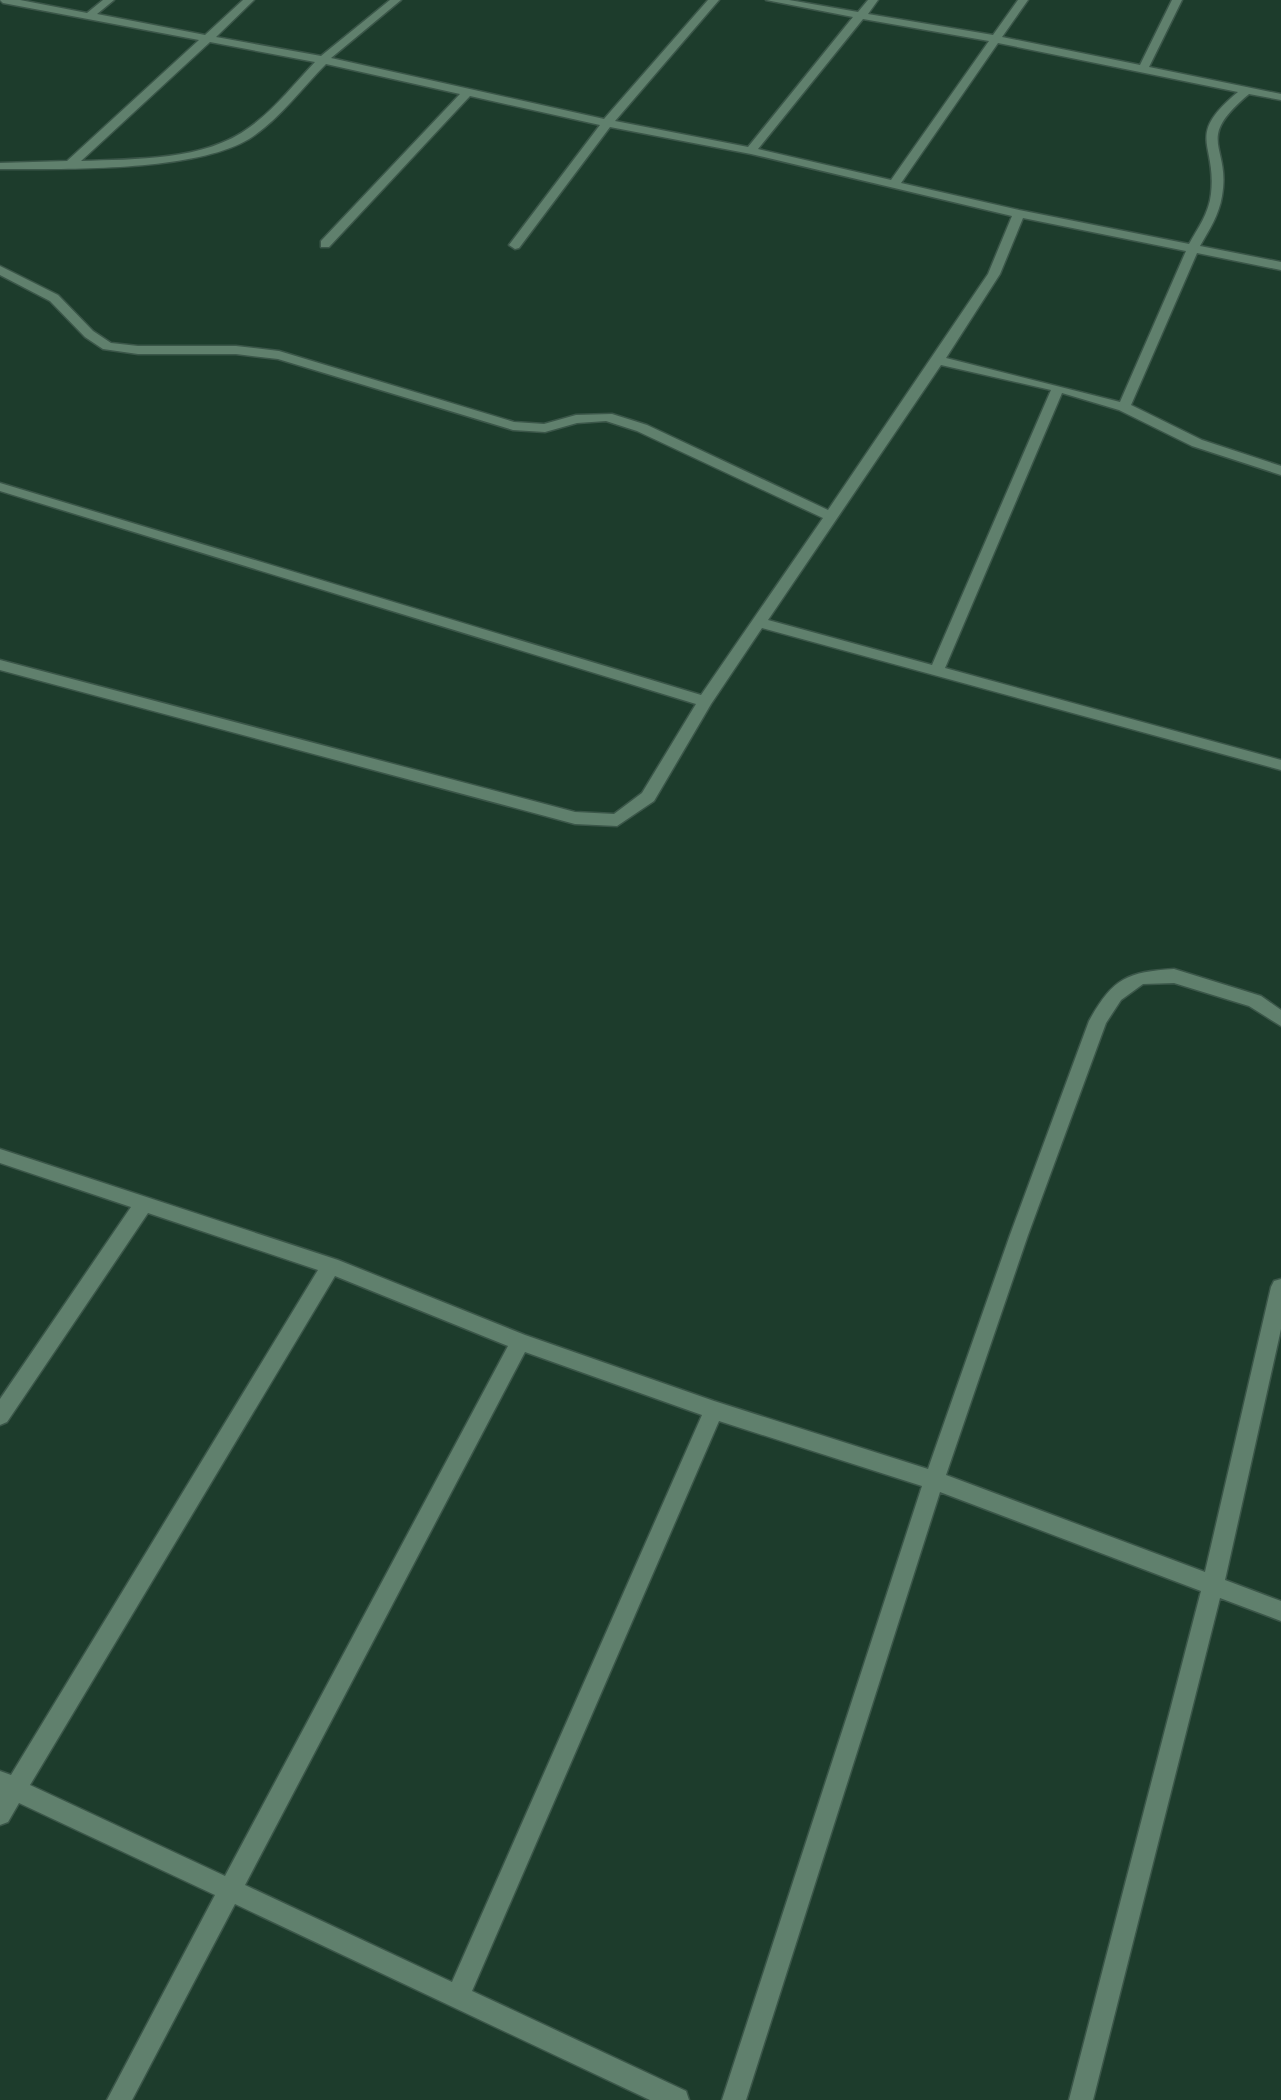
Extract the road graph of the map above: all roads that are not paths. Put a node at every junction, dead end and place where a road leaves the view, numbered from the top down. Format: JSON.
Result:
{"nodes":[{"id":1,"x":3,"y":0,"type":"edge"},
{"id":2,"x":110,"y":0,"type":"edge"},
{"id":3,"x":249,"y":0,"type":"edge"},
{"id":4,"x":396,"y":0,"type":"edge"},
{"id":5,"x":714,"y":0,"type":"edge"},
{"id":6,"x":771,"y":0,"type":"edge"},
{"id":7,"x":873,"y":0,"type":"edge"},
{"id":8,"x":1023,"y":0,"type":"edge"},
{"id":9,"x":1177,"y":0,"type":"edge"},
{"id":10,"x":862,"y":15,"type":"junction"},
{"id":11,"x":89,"y":16,"type":"junction"},
{"id":12,"x":207,"y":37,"type":"junction"},
{"id":13,"x":996,"y":38,"type":"junction"},
{"id":14,"x":324,"y":60,"type":"junction"},
{"id":15,"x":1143,"y":69,"type":"junction"},
{"id":16,"x":1247,"y":90,"type":"junction"},
{"id":17,"x":468,"y":92,"type":"junction"},
{"id":18,"x":1281,"y":97,"type":"edge"},
{"id":19,"x":607,"y":123,"type":"junction"},
{"id":20,"x":751,"y":150,"type":"junction"},
{"id":21,"x":72,"y":163,"type":"junction"},
{"id":22,"x":0,"y":166,"type":"edge"},
{"id":23,"x":894,"y":184,"type":"junction"},
{"id":24,"x":1019,"y":214,"type":"junction"},
{"id":25,"x":325,"y":244,"type":"dead end"},
{"id":26,"x":515,"y":245,"type":"dead end"},
{"id":27,"x":1192,"y":249,"type":"junction"},
{"id":28,"x":1281,"y":266,"type":"edge"},
{"id":29,"x":0,"y":270,"type":"edge"},
{"id":30,"x":937,"y":360,"type":"junction"},
{"id":31,"x":1058,"y":388,"type":"junction"},
{"id":32,"x":1124,"y":407,"type":"junction"},
{"id":33,"x":1281,"y":471,"type":"edge"},
{"id":34,"x":0,"y":487,"type":"edge"},
{"id":35,"x":830,"y":516,"type":"junction"},
{"id":36,"x":757,"y":622,"type":"junction"},
{"id":37,"x":0,"y":666,"type":"edge"},
{"id":38,"x":936,"y":672,"type":"junction"},
{"id":39,"x":705,"y":701,"type":"junction"},
{"id":40,"x":1281,"y":765,"type":"edge"},
{"id":41,"x":1281,"y":1019,"type":"edge"},
{"id":42,"x":0,"y":1156,"type":"edge"},
{"id":43,"x":144,"y":1204,"type":"junction"},
{"id":44,"x":331,"y":1266,"type":"junction"},
{"id":45,"x":1281,"y":1287,"type":"edge"},
{"id":46,"x":520,"y":1342,"type":"junction"},
{"id":47,"x":714,"y":1410,"type":"junction"},
{"id":48,"x":0,"y":1416,"type":"edge"},
{"id":49,"x":934,"y":1480,"type":"junction"},
{"id":50,"x":1213,"y":1585,"type":"junction"},
{"id":51,"x":1281,"y":1611,"type":"edge"},
{"id":52,"x":8,"y":1785,"type":"edge"},
{"id":53,"x":0,"y":1814,"type":"edge"},
{"id":54,"x":231,"y":1891,"type":"junction"},
{"id":55,"x":458,"y":1996,"type":"junction"},
{"id":56,"x":119,"y":2100,"type":"edge"},
{"id":57,"x":677,"y":2100,"type":"edge"},
{"id":58,"x":734,"y":2100,"type":"edge"},
{"id":59,"x":1081,"y":2100,"type":"edge"}],
"edges":[{"from":1,"to":11,"type":"street"},
{"from":2,"to":11,"type":"street"},
{"from":3,"to":12,"type":"street"},
{"from":4,"to":14,"type":"street"},
{"from":5,"to":19,"type":"street"},
{"from":6,"to":10,"type":"street"},
{"from":7,"to":10,"type":"street"},
{"from":8,"to":13,"type":"street"},
{"from":9,"to":15,"type":"street"},
{"from":10,"to":13,"type":"street"},
{"from":10,"to":20,"type":"street"},
{"from":11,"to":12,"type":"street"},
{"from":12,"to":14,"type":"street"},
{"from":12,"to":21,"type":"street"},
{"from":13,"to":15,"type":"street"},
{"from":13,"to":23,"type":"street"},
{"from":14,"to":17,"type":"street"},
{"from":14,"to":21,"type":"street"},
{"from":15,"to":16,"type":"street"},
{"from":16,"to":18,"type":"street"},
{"from":16,"to":27,"type":"street"},
{"from":17,"to":19,"type":"street"},
{"from":17,"to":25,"type":"street"},
{"from":19,"to":20,"type":"street"},
{"from":19,"to":26,"type":"street"},
{"from":20,"to":23,"type":"street"},
{"from":21,"to":22,"type":"street"},
{"from":23,"to":24,"type":"street"},
{"from":24,"to":27,"type":"street"},
{"from":24,"to":30,"type":"street"},
{"from":27,"to":28,"type":"street"},
{"from":27,"to":32,"type":"street"},
{"from":29,"to":35,"type":"street"},
{"from":30,"to":31,"type":"street"},
{"from":30,"to":35,"type":"street"},
{"from":31,"to":32,"type":"street"},
{"from":31,"to":38,"type":"street"},
{"from":32,"to":33,"type":"street"},
{"from":34,"to":39,"type":"street"},
{"from":35,"to":36,"type":"street"},
{"from":36,"to":38,"type":"street"},
{"from":36,"to":39,"type":"street"},
{"from":37,"to":39,"type":"street"},
{"from":38,"to":40,"type":"street"},
{"from":41,"to":49,"type":"street"},
{"from":42,"to":43,"type":"street"},
{"from":43,"to":44,"type":"street"},
{"from":43,"to":48,"type":"street"},
{"from":44,"to":46,"type":"street"},
{"from":44,"to":52,"type":"street"},
{"from":45,"to":50,"type":"street"},
{"from":46,"to":47,"type":"street"},
{"from":46,"to":54,"type":"street"},
{"from":47,"to":49,"type":"street"},
{"from":47,"to":55,"type":"street"},
{"from":49,"to":50,"type":"street"},
{"from":49,"to":58,"type":"street"},
{"from":50,"to":51,"type":"street"},
{"from":50,"to":59,"type":"street"},
{"from":52,"to":53,"type":"street"},
{"from":52,"to":54,"type":"street"},
{"from":54,"to":55,"type":"street"},
{"from":54,"to":56,"type":"street"},
{"from":55,"to":57,"type":"street"}]}
